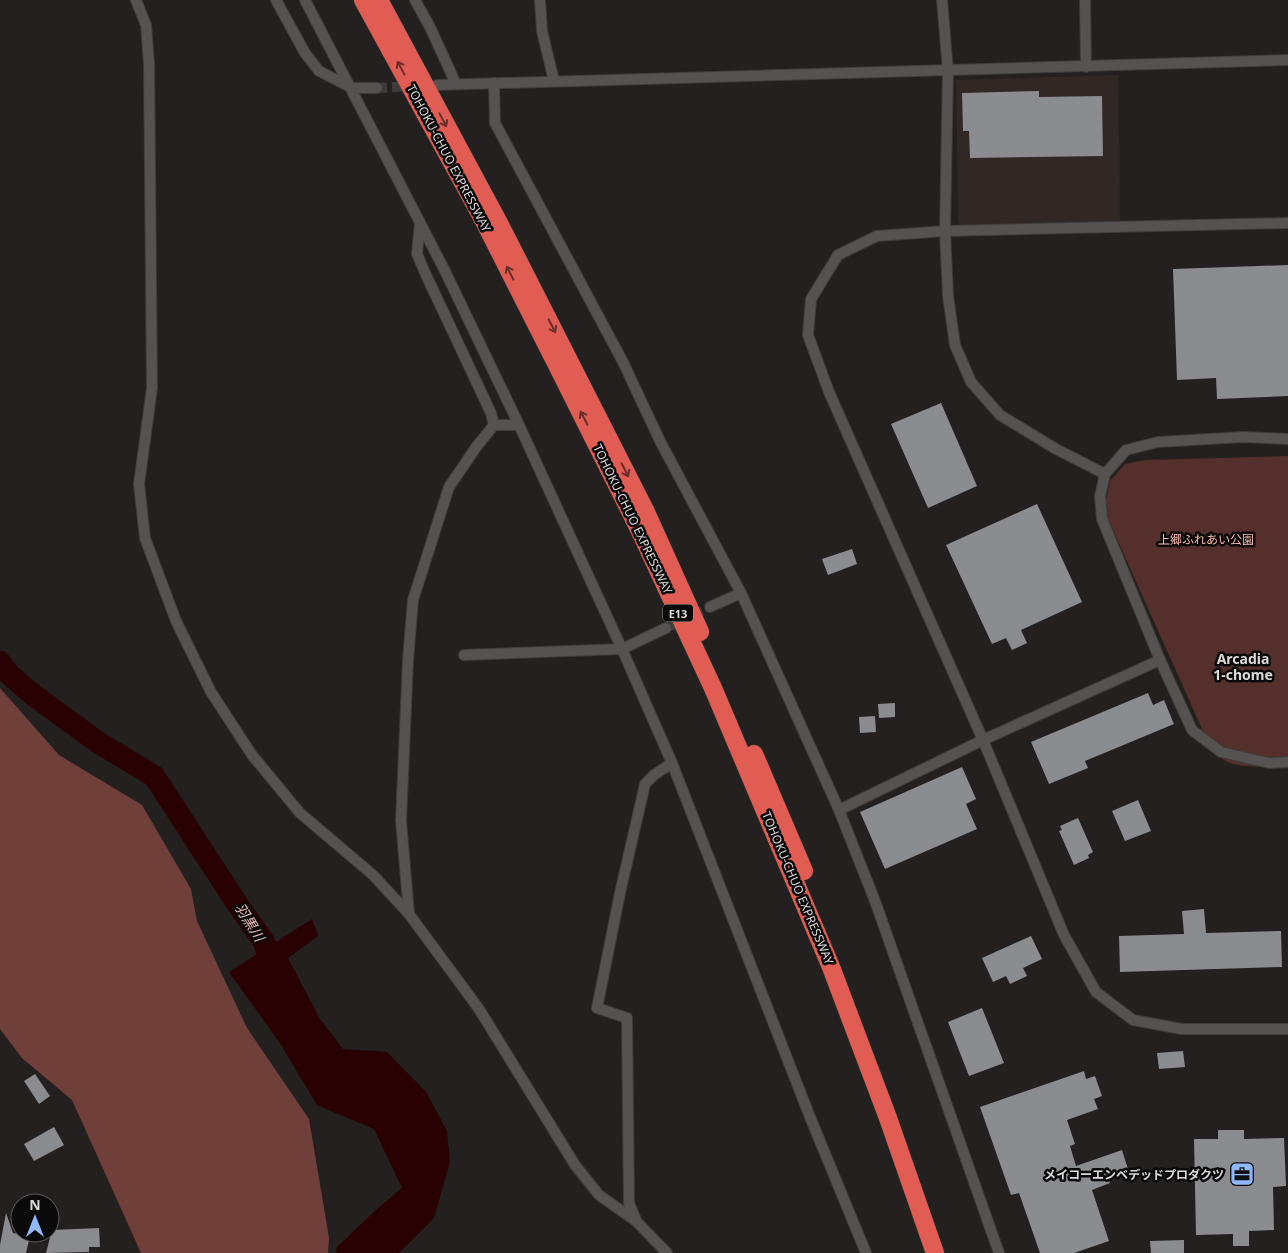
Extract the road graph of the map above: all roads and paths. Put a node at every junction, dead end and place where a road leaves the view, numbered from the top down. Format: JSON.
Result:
{"nodes":[{"id":1,"x":136,"y":0,"type":"edge"},
{"id":2,"x":276,"y":0,"type":"edge"},
{"id":3,"x":305,"y":0,"type":"edge"},
{"id":4,"x":363,"y":0,"type":"edge"},
{"id":5,"x":378,"y":0,"type":"edge"},
{"id":6,"x":415,"y":0,"type":"edge"},
{"id":7,"x":540,"y":0,"type":"edge"},
{"id":8,"x":942,"y":0,"type":"edge"},
{"id":9,"x":1085,"y":0,"type":"edge"},
{"id":10,"x":1288,"y":60,"type":"edge"},
{"id":11,"x":1086,"y":67,"type":"junction"},
{"id":12,"x":948,"y":71,"type":"junction"},
{"id":13,"x":554,"y":81,"type":"junction"},
{"id":14,"x":494,"y":82,"type":"junction"},
{"id":15,"x":456,"y":84,"type":"junction"},
{"id":16,"x":437,"y":85,"type":"dead end"},
{"id":17,"x":352,"y":88,"type":"junction"},
{"id":18,"x":377,"y":88,"type":"tunnel mouth"},
{"id":19,"x":420,"y":222,"type":"junction"},
{"id":20,"x":1288,"y":223,"type":"edge"},
{"id":21,"x":945,"y":231,"type":"junction"},
{"id":22,"x":519,"y":424,"type":"junction"},
{"id":23,"x":494,"y":425,"type":"junction"},
{"id":24,"x":1288,"y":439,"type":"edge"},
{"id":25,"x":1105,"y":474,"type":"junction"},
{"id":26,"x":741,"y":593,"type":"junction"},
{"id":27,"x":710,"y":607,"type":"tunnel mouth"},
{"id":28,"x":666,"y":628,"type":"tunnel mouth"},
{"id":29,"x":622,"y":649,"type":"junction"},
{"id":30,"x":464,"y":655,"type":"dead end"},
{"id":31,"x":1160,"y":660,"type":"junction"},
{"id":32,"x":982,"y":740,"type":"junction"},
{"id":33,"x":1288,"y":762,"type":"edge"},
{"id":34,"x":672,"y":763,"type":"junction"},
{"id":35,"x":839,"y":810,"type":"junction"},
{"id":36,"x":410,"y":914,"type":"junction"},
{"id":37,"x":1288,"y":1029,"type":"edge"},
{"id":38,"x":636,"y":1220,"type":"junction"},
{"id":39,"x":667,"y":1253,"type":"edge"},
{"id":40,"x":866,"y":1253,"type":"edge"},
{"id":41,"x":935,"y":1253,"type":"edge"},
{"id":42,"x":948,"y":1253,"type":"edge"},
{"id":43,"x":999,"y":1253,"type":"edge"}],
"edges":[{"from":1,"to":36,"type":"street"},
{"from":2,"to":17,"type":"street"},
{"from":3,"to":17,"type":"street"},
{"from":41,"to":4,"type":"highway","name":"TOHOKU-CHUO EXPRESSWAY","number":"E13","one_way":true},
{"from":5,"to":42,"type":"highway","name":"TOHOKU-CHUO EXPRESSWAY","number":"E13","one_way":true},
{"from":6,"to":15,"type":"street"},
{"from":7,"to":13,"type":"street"},
{"from":8,"to":12,"type":"street"},
{"from":9,"to":11,"type":"street"},
{"from":10,"to":11,"type":"street"},
{"from":11,"to":12,"type":"street"},
{"from":12,"to":13,"type":"street"},
{"from":12,"to":21,"type":"street"},
{"from":13,"to":14,"type":"street"},
{"from":14,"to":15,"type":"street"},
{"from":14,"to":26,"type":"street"},
{"from":15,"to":16,"type":"street"},
{"from":17,"to":18,"type":"street"},
{"from":17,"to":19,"type":"street"},
{"from":19,"to":22,"type":"street"},
{"from":19,"to":23,"type":"street"},
{"from":20,"to":21,"type":"street"},
{"from":21,"to":25,"type":"street"},
{"from":21,"to":32,"type":"street"},
{"from":22,"to":23,"type":"street"},
{"from":22,"to":29,"type":"street"},
{"from":23,"to":36,"type":"street"},
{"from":24,"to":25,"type":"street"},
{"from":25,"to":31,"type":"street"},
{"from":26,"to":27,"type":"street"},
{"from":26,"to":35,"type":"street"},
{"from":28,"to":29,"type":"street"},
{"from":29,"to":30,"type":"street"},
{"from":29,"to":34,"type":"street"},
{"from":31,"to":32,"type":"street"},
{"from":31,"to":33,"type":"street"},
{"from":32,"to":35,"type":"street"},
{"from":32,"to":37,"type":"street"},
{"from":34,"to":38,"type":"street"},
{"from":34,"to":40,"type":"street"},
{"from":35,"to":43,"type":"street"},
{"from":36,"to":38,"type":"street"},
{"from":38,"to":39,"type":"street"}]}
